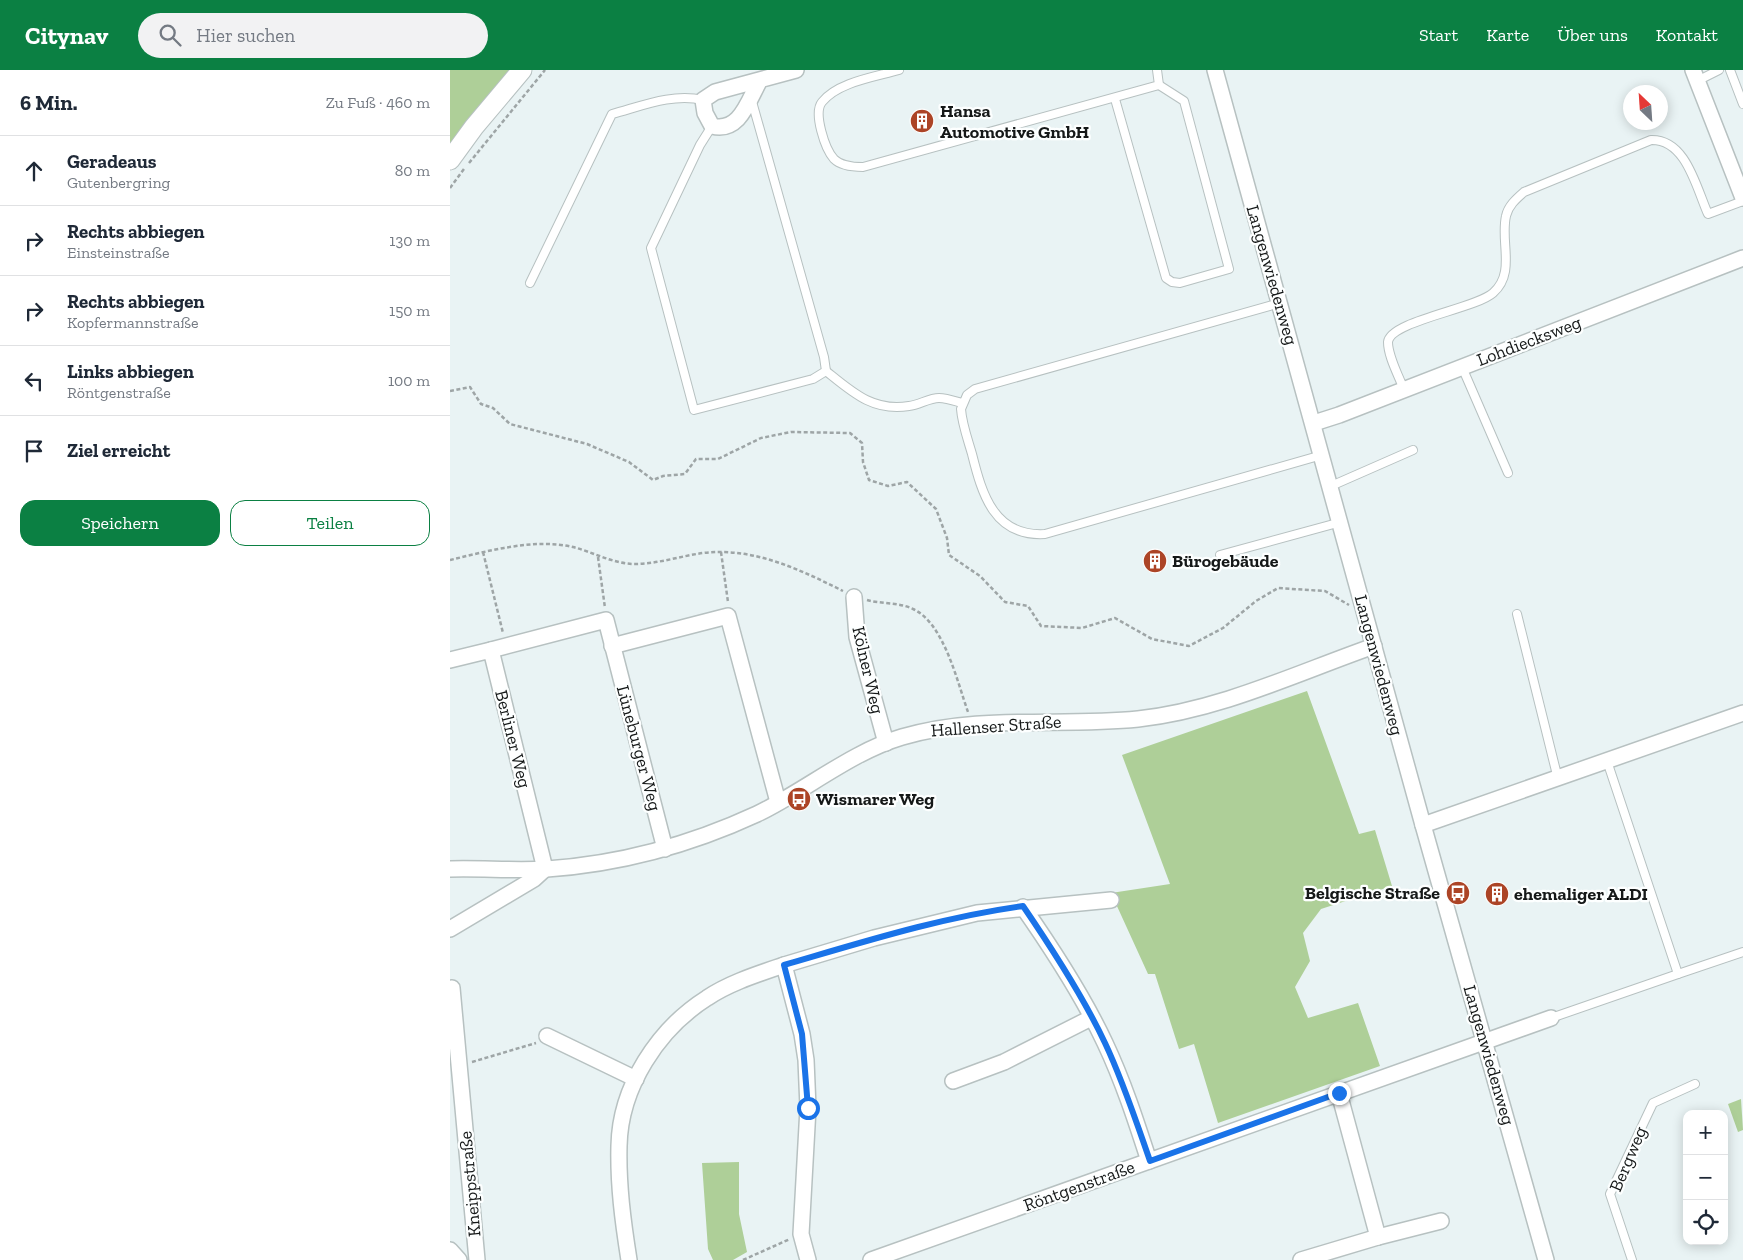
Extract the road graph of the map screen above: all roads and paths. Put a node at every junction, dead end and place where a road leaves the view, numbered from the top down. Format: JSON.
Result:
{"nodes":[{"id":1,"x":522,"y":70,"type":"edge"},
{"id":2,"x":545,"y":70,"type":"edge"},
{"id":3,"x":796,"y":70,"type":"edge"},
{"id":4,"x":899,"y":70,"type":"edge"},
{"id":5,"x":1156,"y":70,"type":"edge"},
{"id":6,"x":1215,"y":70,"type":"edge"},
{"id":7,"x":1719,"y":70,"type":"edge"},
{"id":8,"x":1730,"y":70,"type":"edge"},
{"id":9,"x":1695,"y":75,"type":"edge"},
{"id":10,"x":760,"y":80,"type":"junction"},
{"id":11,"x":1159,"y":85,"type":"junction"},
{"id":12,"x":750,"y":96,"type":"junction"},
{"id":13,"x":1114,"y":99,"type":"junction"},
{"id":14,"x":702,"y":100,"type":"junction"},
{"id":15,"x":1743,"y":104,"type":"edge"},
{"id":16,"x":712,"y":126,"type":"junction"},
{"id":17,"x":450,"y":160,"type":"edge"},
{"id":18,"x":450,"y":188,"type":"edge"},
{"id":19,"x":1743,"y":199,"type":"edge"},
{"id":20,"x":1743,"y":258,"type":"edge"},
{"id":21,"x":530,"y":283,"type":"dead end"},
{"id":22,"x":1280,"y":303,"type":"junction"},
{"id":23,"x":1462,"y":367,"type":"junction"},
{"id":24,"x":826,"y":371,"type":"junction"},
{"id":25,"x":1404,"y":390,"type":"junction"},
{"id":26,"x":450,"y":392,"type":"edge"},
{"id":27,"x":962,"y":403,"type":"junction"},
{"id":28,"x":1314,"y":423,"type":"junction"},
{"id":29,"x":1413,"y":450,"type":"dead end"},
{"id":30,"x":1322,"y":455,"type":"junction"},
{"id":31,"x":1508,"y":472,"type":"dead end"},
{"id":32,"x":1330,"y":486,"type":"junction"},
{"id":33,"x":1340,"y":522,"type":"junction"},
{"id":34,"x":482,"y":552,"type":"junction"},
{"id":35,"x":721,"y":552,"type":"junction"},
{"id":36,"x":1220,"y":555,"type":"dead end"},
{"id":37,"x":598,"y":557,"type":"junction"},
{"id":38,"x":450,"y":560,"type":"edge"},
{"id":39,"x":854,"y":597,"type":"junction"},
{"id":40,"x":1365,"y":614,"type":"junction"},
{"id":41,"x":1517,"y":614,"type":"dead end"},
{"id":42,"x":728,"y":616,"type":"junction"},
{"id":43,"x":606,"y":620,"type":"junction"},
{"id":44,"x":506,"y":645,"type":"junction"},
{"id":45,"x":612,"y":646,"type":"junction"},
{"id":46,"x":1374,"y":646,"type":"junction"},
{"id":47,"x":491,"y":650,"type":"junction"},
{"id":48,"x":450,"y":660,"type":"edge"},
{"id":49,"x":1743,"y":714,"type":"edge"},
{"id":50,"x":972,"y":724,"type":"junction"},
{"id":51,"x":886,"y":743,"type":"junction"},
{"id":52,"x":1607,"y":762,"type":"junction"},
{"id":53,"x":1558,"y":779,"type":"junction"},
{"id":54,"x":778,"y":802,"type":"junction"},
{"id":55,"x":1423,"y":825,"type":"junction"},
{"id":56,"x":665,"y":850,"type":"junction"},
{"id":57,"x":450,"y":869,"type":"edge"},
{"id":58,"x":545,"y":869,"type":"junction"},
{"id":59,"x":1112,"y":900,"type":"dead end"},
{"id":60,"x":1023,"y":906,"type":"junction"},
{"id":61,"x":450,"y":929,"type":"edge"},
{"id":62,"x":1743,"y":952,"type":"edge"},
{"id":63,"x":784,"y":965,"type":"junction"},
{"id":64,"x":1678,"y":974,"type":"junction"},
{"id":65,"x":452,"y":988,"type":"dead end"},
{"id":66,"x":1091,"y":1018,"type":"junction"},
{"id":67,"x":1552,"y":1018,"type":"joint"},
{"id":68,"x":548,"y":1036,"type":"joint"},
{"id":69,"x":1485,"y":1042,"type":"junction"},
{"id":70,"x":461,"y":1065,"type":"junction"},
{"id":71,"x":636,"y":1079,"type":"junction"},
{"id":72,"x":953,"y":1081,"type":"dead end"},
{"id":73,"x":1695,"y":1084,"type":"dead end"},
{"id":74,"x":1339,"y":1093,"type":"junction"},
{"id":75,"x":1150,"y":1161,"type":"junction"},
{"id":76,"x":1442,"y":1221,"type":"dead end"},
{"id":77,"x":802,"y":1234,"type":"junction"},
{"id":78,"x":1378,"y":1236,"type":"junction"},
{"id":79,"x":450,"y":1250,"type":"edge"},
{"id":80,"x":1310,"y":1258,"type":"edge"},
{"id":81,"x":459,"y":1260,"type":"edge"},
{"id":82,"x":476,"y":1260,"type":"edge"},
{"id":83,"x":629,"y":1260,"type":"edge"},
{"id":84,"x":743,"y":1260,"type":"edge"},
{"id":85,"x":808,"y":1260,"type":"edge"},
{"id":86,"x":871,"y":1260,"type":"edge"},
{"id":87,"x":1546,"y":1260,"type":"edge"},
{"id":88,"x":1632,"y":1260,"type":"edge"}],
"edges":[{"from":1,"to":17,"type":"street"},
{"from":2,"to":18,"type":"path"},
{"from":3,"to":10,"type":"street"},
{"from":4,"to":13,"type":"lane"},
{"from":5,"to":11,"type":"lane"},
{"from":6,"to":22,"type":"street","name":"Langenwiedenweg"},
{"from":7,"to":9,"type":"lane"},
{"from":8,"to":15,"type":"lane"},
{"from":9,"to":19,"type":"street"},
{"from":10,"to":12,"type":"street"},
{"from":10,"to":14,"type":"street"},
{"from":11,"to":13,"type":"lane"},
{"from":11,"to":13,"type":"lane"},
{"from":12,"to":16,"type":"street"},
{"from":12,"to":24,"type":"lane"},
{"from":14,"to":16,"type":"street"},
{"from":14,"to":21,"type":"lane"},
{"from":16,"to":24,"type":"lane"},
{"from":19,"to":25,"type":"lane"},
{"from":20,"to":23,"type":"street","name":"Lohdiecksweg"},
{"from":22,"to":27,"type":"lane"},
{"from":22,"to":28,"type":"street","name":"Langenwiedenweg"},
{"from":23,"to":25,"type":"street","name":"Lohdiecksweg"},
{"from":23,"to":31,"type":"lane"},
{"from":24,"to":27,"type":"lane"},
{"from":25,"to":28,"type":"street","name":"Lohdiecksweg"},
{"from":26,"to":40,"type":"path"},
{"from":27,"to":30,"type":"lane"},
{"from":28,"to":30,"type":"street","name":"Langenwiedenweg"},
{"from":29,"to":32,"type":"lane"},
{"from":30,"to":32,"type":"street","name":"Langenwiedenweg"},
{"from":32,"to":33,"type":"street","name":"Langenwiedenweg"},
{"from":33,"to":36,"type":"lane"},
{"from":33,"to":40,"type":"street","name":"Langenwiedenweg"},
{"from":34,"to":37,"type":"path"},
{"from":34,"to":38,"type":"path"},
{"from":34,"to":44,"type":"path"},
{"from":35,"to":37,"type":"path"},
{"from":35,"to":39,"type":"path"},
{"from":35,"to":42,"type":"path"},
{"from":37,"to":43,"type":"path"},
{"from":39,"to":50,"type":"path"},
{"from":39,"to":51,"type":"street","name":"Kölner Weg"},
{"from":40,"to":46,"type":"street","name":"Langenwiedenweg"},
{"from":41,"to":53,"type":"lane"},
{"from":42,"to":45,"type":"street"},
{"from":42,"to":54,"type":"street"},
{"from":43,"to":44,"type":"street"},
{"from":43,"to":45,"type":"street","name":"Lüneburger Weg"},
{"from":44,"to":47,"type":"street"},
{"from":45,"to":56,"type":"street","name":"Lüneburger Weg"},
{"from":46,"to":50,"type":"street","name":"Hallenser Straße"},
{"from":46,"to":55,"type":"street","name":"Langenwiedenweg"},
{"from":47,"to":48,"type":"street"},
{"from":47,"to":58,"type":"street","name":"Berliner Weg"},
{"from":49,"to":52,"type":"street"},
{"from":50,"to":51,"type":"street","name":"Hallenser Straße"},
{"from":51,"to":54,"type":"street","name":"Hallenser Straße"},
{"from":52,"to":53,"type":"street"},
{"from":52,"to":64,"type":"lane"},
{"from":53,"to":55,"type":"street"},
{"from":54,"to":56,"type":"street","name":"Hallenser Straße"},
{"from":55,"to":69,"type":"street","name":"Langenwiedenweg"},
{"from":56,"to":58,"type":"street","name":"Hallenser Straße"},
{"from":57,"to":58,"type":"street","name":"Hallenser Straße"},
{"from":58,"to":61,"type":"street"},
{"from":59,"to":60,"type":"street"},
{"from":60,"to":63,"type":"street"},
{"from":60,"to":66,"type":"street"},
{"from":62,"to":64,"type":"lane"},
{"from":63,"to":71,"type":"street"},
{"from":63,"to":77,"type":"street"},
{"from":64,"to":67,"type":"lane"},
{"from":65,"to":70,"type":"street","name":"Kneippstraße"},
{"from":66,"to":72,"type":"street"},
{"from":66,"to":75,"type":"street"},
{"from":67,"to":69,"type":"street"},
{"from":68,"to":70,"type":"path"},
{"from":68,"to":71,"type":"street"},
{"from":69,"to":74,"type":"street","name":"Röntgenstraße"},
{"from":69,"to":87,"type":"street","name":"Langenwiedenweg"},
{"from":70,"to":82,"type":"street","name":"Kneippstraße"},
{"from":71,"to":83,"type":"street"},
{"from":73,"to":88,"type":"lane","name":"Bergweg"},
{"from":74,"to":75,"type":"street","name":"Röntgenstraße"},
{"from":74,"to":78,"type":"street"},
{"from":75,"to":86,"type":"street","name":"Röntgenstraße"},
{"from":76,"to":78,"type":"street"},
{"from":77,"to":84,"type":"path"},
{"from":77,"to":85,"type":"street"},
{"from":78,"to":80,"type":"street"},
{"from":79,"to":81,"type":"street"}]}
